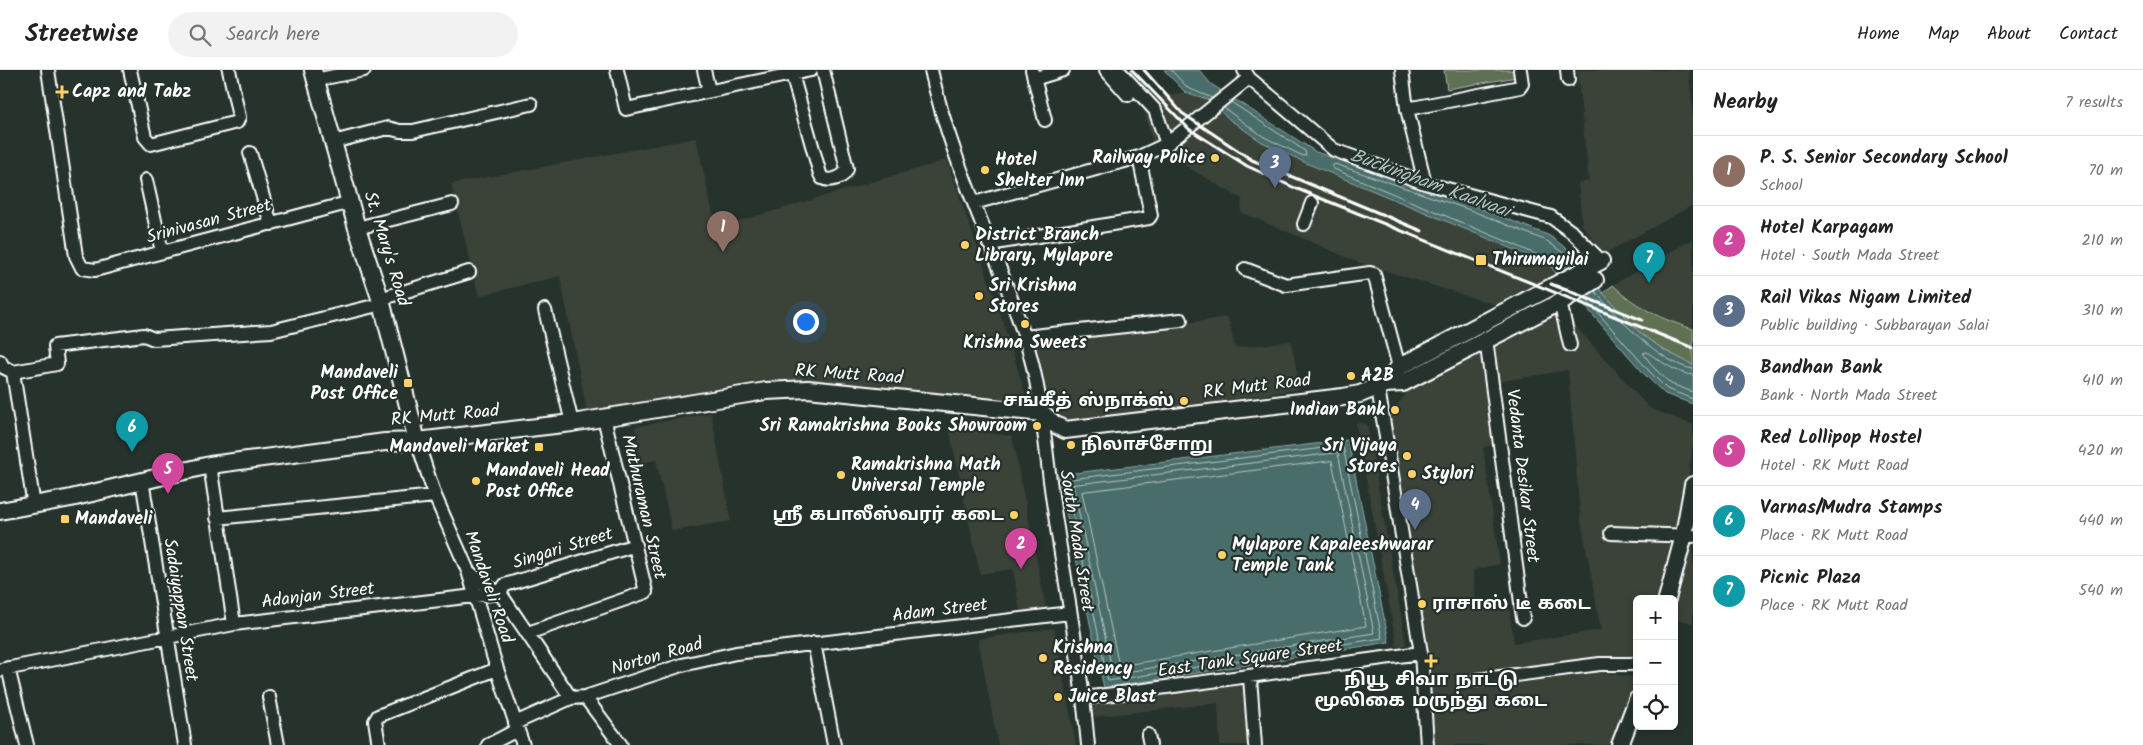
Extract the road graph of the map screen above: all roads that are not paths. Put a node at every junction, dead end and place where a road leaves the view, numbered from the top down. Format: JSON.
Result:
{"nodes":[{"id":1,"x":48,"y":70,"type":"edge"},
{"id":2,"x":130,"y":70,"type":"edge"},
{"id":3,"x":229,"y":70,"type":"edge"},
{"id":4,"x":364,"y":70,"type":"edge"},
{"id":5,"x":617,"y":70,"type":"edge"},
{"id":6,"x":704,"y":70,"type":"edge"},
{"id":7,"x":811,"y":70,"type":"edge"},
{"id":8,"x":823,"y":70,"type":"edge"},
{"id":9,"x":931,"y":70,"type":"edge"},
{"id":10,"x":1063,"y":70,"type":"edge"},
{"id":11,"x":1106,"y":70,"type":"edge"},
{"id":12,"x":1118,"y":70,"type":"edge"},
{"id":13,"x":1402,"y":70,"type":"edge"},
{"id":14,"x":1520,"y":70,"type":"edge"},
{"id":15,"x":792,"y":74,"type":"junction"},
{"id":16,"x":1033,"y":74,"type":"edge"},
{"id":17,"x":314,"y":75,"type":"edge"},
{"id":18,"x":1244,"y":78,"type":"edge"},
{"id":19,"x":708,"y":91,"type":"junction"},
{"id":20,"x":1128,"y":95,"type":"dead end"},
{"id":21,"x":531,"y":104,"type":"dead end"},
{"id":22,"x":1407,"y":109,"type":"junction"},
{"id":23,"x":1044,"y":120,"type":"dead end"},
{"id":24,"x":1170,"y":141,"type":"junction"},
{"id":25,"x":333,"y":142,"type":"junction"},
{"id":26,"x":250,"y":154,"type":"dead end"},
{"id":27,"x":1139,"y":157,"type":"junction"},
{"id":28,"x":146,"y":180,"type":"dead end"},
{"id":29,"x":1425,"y":182,"type":"junction"},
{"id":30,"x":351,"y":202,"type":"junction"},
{"id":31,"x":974,"y":203,"type":"junction"},
{"id":32,"x":1312,"y":203,"type":"dead end"},
{"id":33,"x":452,"y":204,"type":"dead end"},
{"id":34,"x":271,"y":224,"type":"junction"},
{"id":35,"x":1304,"y":224,"type":"dead end"},
{"id":36,"x":357,"y":228,"type":"junction"},
{"id":37,"x":988,"y":244,"type":"junction"},
{"id":38,"x":162,"y":252,"type":"junction"},
{"id":39,"x":1601,"y":261,"type":"joint"},
{"id":40,"x":1245,"y":269,"type":"dead end"},
{"id":41,"x":469,"y":272,"type":"dead end"},
{"id":42,"x":1591,"y":275,"type":"junction"},
{"id":43,"x":381,"y":301,"type":"junction"},
{"id":44,"x":1561,"y":301,"type":"junction"},
{"id":45,"x":544,"y":310,"type":"dead end"},
{"id":46,"x":1180,"y":320,"type":"dead end"},
{"id":47,"x":1024,"y":337,"type":"junction"},
{"id":48,"x":1486,"y":339,"type":"junction"},
{"id":49,"x":1570,"y":345,"type":"dead end"},
{"id":50,"x":0,"y":362,"type":"edge"},
{"id":51,"x":1399,"y":367,"type":"junction"},
{"id":52,"x":13,"y":372,"type":"junction"},
{"id":53,"x":1382,"y":386,"type":"junction"},
{"id":54,"x":1042,"y":412,"type":"junction"},
{"id":55,"x":572,"y":423,"type":"junction"},
{"id":56,"x":606,"y":426,"type":"dead end"},
{"id":57,"x":417,"y":441,"type":"junction"},
{"id":58,"x":210,"y":465,"type":"junction"},
{"id":59,"x":142,"y":480,"type":"junction"},
{"id":60,"x":1693,"y":485,"type":"edge"},
{"id":61,"x":435,"y":496,"type":"junction"},
{"id":62,"x":34,"y":506,"type":"junction"},
{"id":63,"x":0,"y":511,"type":"edge"},
{"id":64,"x":217,"y":518,"type":"junction"},
{"id":65,"x":1611,"y":533,"type":"dead end"},
{"id":66,"x":1688,"y":535,"type":"edge"},
{"id":67,"x":636,"y":545,"type":"junction"},
{"id":68,"x":468,"y":571,"type":"junction"},
{"id":69,"x":500,"y":593,"type":"junction"},
{"id":70,"x":474,"y":595,"type":"junction"},
{"id":71,"x":1668,"y":595,"type":"edge"},
{"id":72,"x":1070,"y":613,"type":"junction"},
{"id":73,"x":1523,"y":618,"type":"dead end"},
{"id":74,"x":234,"y":624,"type":"junction"},
{"id":75,"x":528,"y":633,"type":"junction"},
{"id":76,"x":166,"y":637,"type":"junction"},
{"id":77,"x":814,"y":643,"type":"junction"},
{"id":78,"x":1421,"y":653,"type":"junction"},
{"id":79,"x":1633,"y":664,"type":"edge"},
{"id":80,"x":4,"y":669,"type":"edge"},
{"id":81,"x":496,"y":669,"type":"junction"},
{"id":82,"x":1250,"y":677,"type":"junction"},
{"id":83,"x":1477,"y":680,"type":"dead end"},
{"id":84,"x":269,"y":697,"type":"dead end"},
{"id":85,"x":585,"y":697,"type":"junction"},
{"id":86,"x":571,"y":698,"type":"junction"},
{"id":87,"x":1084,"y":698,"type":"junction"},
{"id":88,"x":1633,"y":711,"type":"edge"},
{"id":89,"x":516,"y":726,"type":"junction"},
{"id":90,"x":27,"y":745,"type":"edge"},
{"id":91,"x":185,"y":745,"type":"edge"},
{"id":92,"x":278,"y":745,"type":"edge"},
{"id":93,"x":379,"y":745,"type":"edge"},
{"id":94,"x":488,"y":745,"type":"edge"},
{"id":95,"x":523,"y":745,"type":"edge"},
{"id":96,"x":621,"y":745,"type":"edge"},
{"id":97,"x":834,"y":745,"type":"edge"},
{"id":98,"x":1088,"y":745,"type":"edge"},
{"id":99,"x":1254,"y":745,"type":"edge"},
{"id":100,"x":1427,"y":745,"type":"edge"},
{"id":101,"x":1620,"y":745,"type":"edge"}],
"edges":[{"from":1,"to":38,"type":"street","name":"Srinivasan Street"},
{"from":2,"to":3,"type":"street"},
{"from":4,"to":17,"type":"street"},
{"from":5,"to":19,"type":"street"},
{"from":6,"to":19,"type":"street"},
{"from":7,"to":15,"type":"street"},
{"from":8,"to":15,"type":"street"},
{"from":9,"to":31,"type":"street","name":"South Mada Street"},
{"from":10,"to":16,"type":"street"},
{"from":11,"to":20,"type":"street"},
{"from":12,"to":24,"type":"street"},
{"from":13,"to":22,"type":"street"},
{"from":14,"to":22,"type":"street"},
{"from":15,"to":19,"type":"street"},
{"from":16,"to":23,"type":"street"},
{"from":17,"to":25,"type":"main road","name":"St. Mary's Road"},
{"from":18,"to":24,"type":"street"},
{"from":18,"to":29,"type":"street"},
{"from":21,"to":25,"type":"street"},
{"from":22,"to":29,"type":"street"},
{"from":24,"to":27,"type":"street"},
{"from":25,"to":30,"type":"main road","name":"St. Mary's Road"},
{"from":26,"to":34,"type":"street"},
{"from":27,"to":31,"type":"street"},
{"from":27,"to":37,"type":"street"},
{"from":28,"to":38,"type":"street"},
{"from":29,"to":39,"type":"street"},
{"from":30,"to":34,"type":"street","name":"Srinivasan Street"},
{"from":30,"to":36,"type":"main road","name":"St. Mary's Road"},
{"from":31,"to":37,"type":"street","name":"South Mada Street"},
{"from":32,"to":35,"type":"street"},
{"from":33,"to":36,"type":"street"},
{"from":34,"to":38,"type":"street","name":"Srinivasan Street"},
{"from":36,"to":43,"type":"main road","name":"St. Mary's Road"},
{"from":37,"to":47,"type":"street","name":"South Mada Street"},
{"from":39,"to":42,"type":"main road"},
{"from":40,"to":51,"type":"street"},
{"from":41,"to":43,"type":"street"},
{"from":42,"to":44,"type":"main road"},
{"from":42,"to":51,"type":"main road"},
{"from":43,"to":52,"type":"street"},
{"from":43,"to":57,"type":"main road","name":"St. Mary's Road"},
{"from":44,"to":48,"type":"main road","name":"RK Mutt Road"},
{"from":44,"to":49,"type":"street"},
{"from":45,"to":55,"type":"street"},
{"from":46,"to":47,"type":"street"},
{"from":47,"to":54,"type":"street","name":"South Mada Street"},
{"from":48,"to":53,"type":"main road","name":"RK Mutt Road"},
{"from":48,"to":73,"type":"street","name":"Vedanta Desikar Street"},
{"from":50,"to":52,"type":"street"},
{"from":51,"to":53,"type":"main road"},
{"from":52,"to":62,"type":"street"},
{"from":53,"to":54,"type":"main road","name":"RK Mutt Road"},
{"from":53,"to":78,"type":"street"},
{"from":54,"to":55,"type":"main road","name":"RK Mutt Road"},
{"from":54,"to":72,"type":"street","name":"South Mada Street"},
{"from":55,"to":57,"type":"main road","name":"RK Mutt Road"},
{"from":56,"to":67,"type":"street","name":"Muthuraman Street"},
{"from":57,"to":58,"type":"main road","name":"RK Mutt Road"},
{"from":57,"to":61,"type":"street","name":"Mandaveli Road"},
{"from":58,"to":59,"type":"main road","name":"RK Mutt Road"},
{"from":58,"to":64,"type":"street"},
{"from":59,"to":62,"type":"main road","name":"RK Mutt Road"},
{"from":59,"to":76,"type":"street","name":"Sadaiyappan Street"},
{"from":60,"to":66,"type":"main road"},
{"from":61,"to":64,"type":"street"},
{"from":61,"to":68,"type":"street","name":"Mandaveli Road"},
{"from":62,"to":63,"type":"main road","name":"RK Mutt Road"},
{"from":64,"to":74,"type":"street"},
{"from":65,"to":66,"type":"street"},
{"from":66,"to":71,"type":"main road"},
{"from":67,"to":69,"type":"street","name":"Singari Street"},
{"from":67,"to":75,"type":"street","name":"Muthuraman Street"},
{"from":68,"to":69,"type":"street"},
{"from":68,"to":70,"type":"street","name":"Mandaveli Road"},
{"from":69,"to":70,"type":"street","name":"Singari Street"},
{"from":69,"to":75,"type":"street"},
{"from":70,"to":74,"type":"street","name":"Adanjan Street"},
{"from":70,"to":81,"type":"street","name":"Mandaveli Road"},
{"from":72,"to":77,"type":"street","name":"Adam Street"},
{"from":72,"to":87,"type":"street","name":"South Mada Street"},
{"from":74,"to":76,"type":"street","name":"Adanjan Street"},
{"from":75,"to":86,"type":"street"},
{"from":76,"to":80,"type":"street","name":"Adanjan Street"},
{"from":76,"to":91,"type":"street","name":"Sadaiyappan Street"},
{"from":77,"to":85,"type":"street","name":"Norton Road"},
{"from":77,"to":97,"type":"street"},
{"from":78,"to":82,"type":"street","name":"East Tank Square Street"},
{"from":78,"to":100,"type":"street"},
{"from":79,"to":83,"type":"street"},
{"from":80,"to":90,"type":"street"},
{"from":81,"to":89,"type":"street","name":"Mandaveli Road"},
{"from":81,"to":93,"type":"street"},
{"from":82,"to":87,"type":"street","name":"East Tank Square Street"},
{"from":82,"to":99,"type":"street"},
{"from":84,"to":92,"type":"street"},
{"from":85,"to":86,"type":"street","name":"Norton Road"},
{"from":85,"to":96,"type":"street"},
{"from":86,"to":89,"type":"street","name":"Norton Road"},
{"from":87,"to":98,"type":"street","name":"South Mada Street"},
{"from":88,"to":101,"type":"main road"},
{"from":89,"to":94,"type":"street","name":"Norton Road"},
{"from":89,"to":95,"type":"street","name":"Mandaveli Road"}]}
